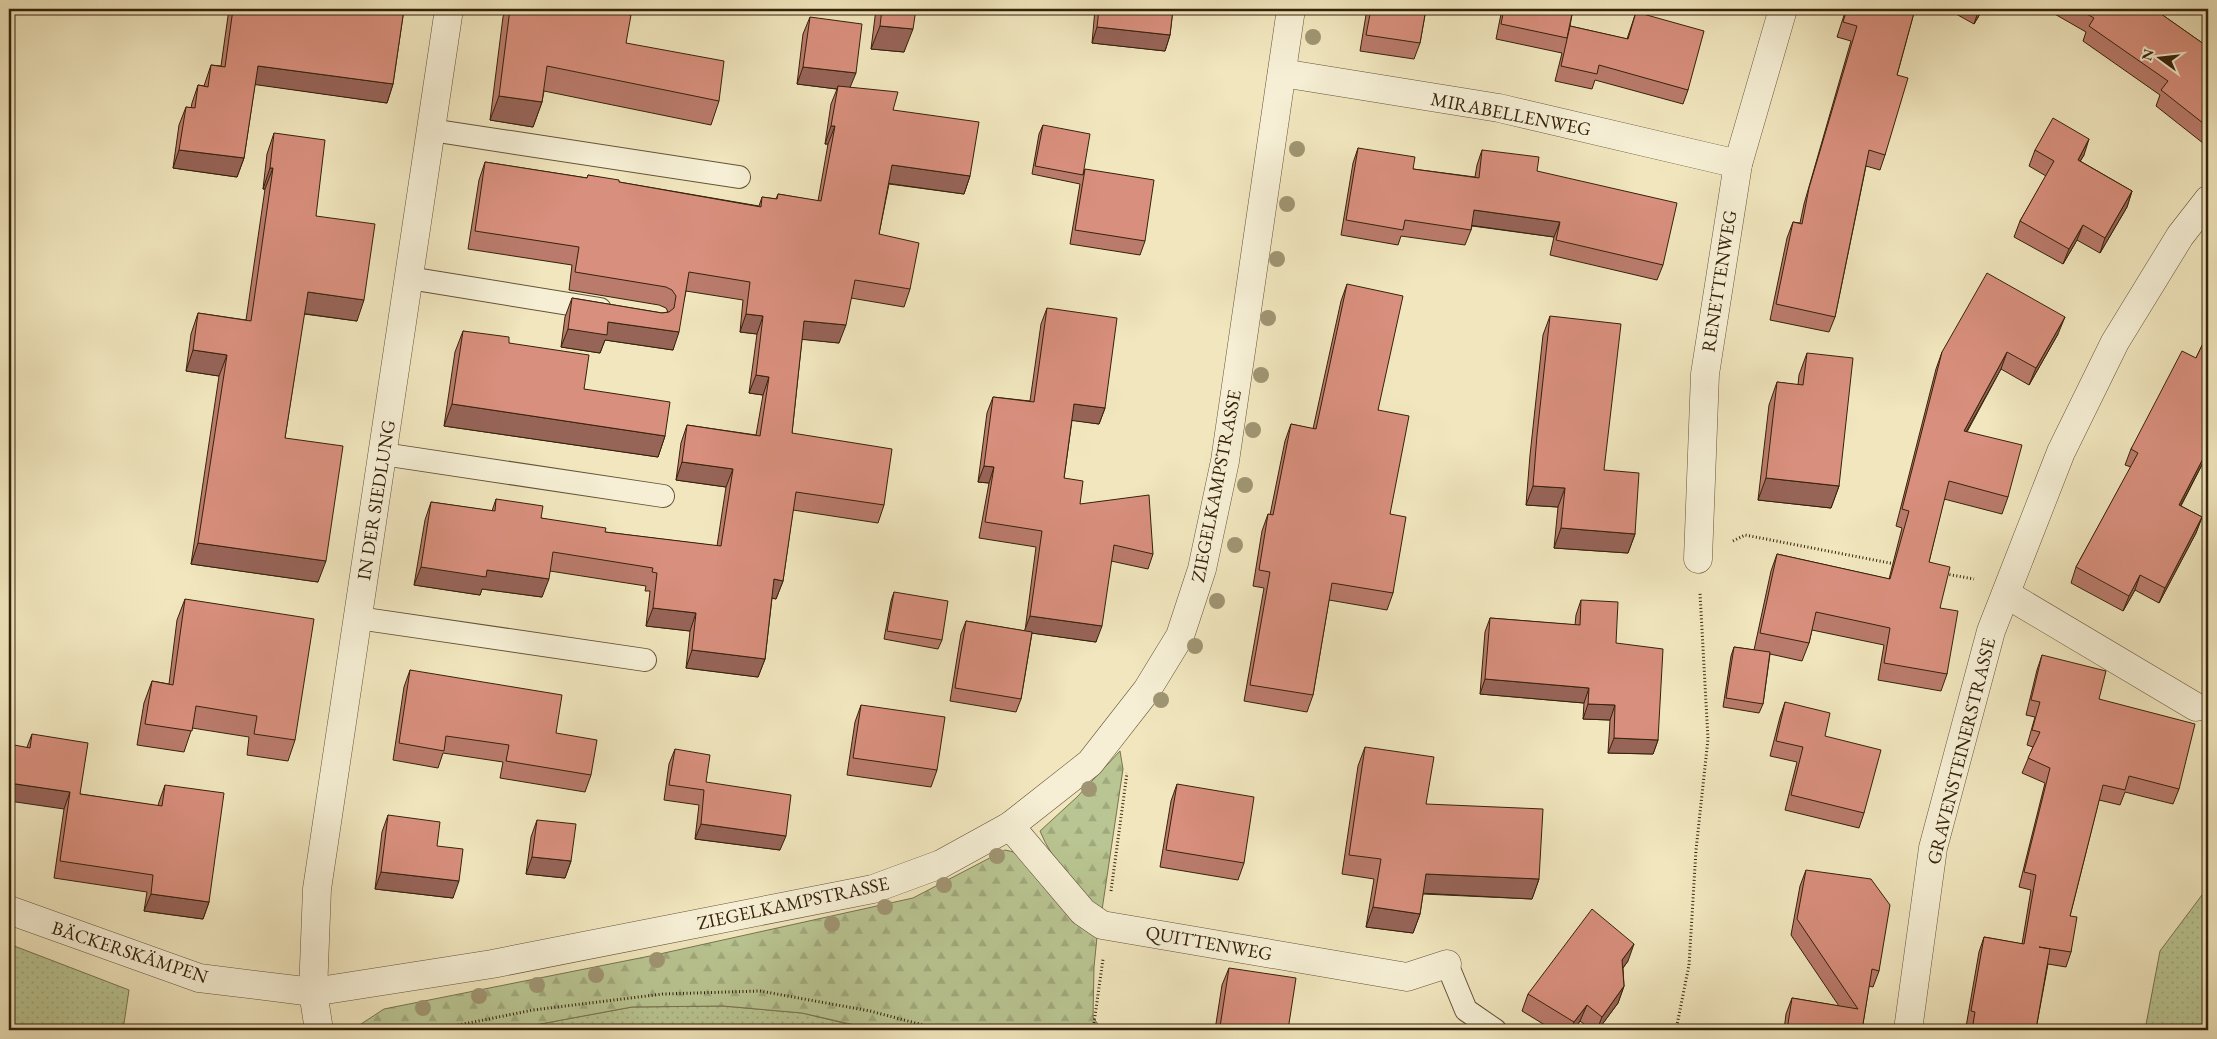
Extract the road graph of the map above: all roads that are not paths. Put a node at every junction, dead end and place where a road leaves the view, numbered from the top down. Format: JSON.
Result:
{"nodes":[{"id":1,"x":449,"y":9,"type":"edge"},
{"id":2,"x":1291,"y":9,"type":"edge"},
{"id":3,"x":1783,"y":9,"type":"edge"},
{"id":4,"x":1282,"y":73,"type":"junction"},
{"id":5,"x":431,"y":130,"type":"junction"},
{"id":6,"x":1738,"y":164,"type":"junction"},
{"id":7,"x":739,"y":177,"type":"dead end"},
{"id":8,"x":2208,"y":200,"type":"edge"},
{"id":9,"x":409,"y":278,"type":"junction"},
{"id":10,"x":619,"y":312,"type":"edge"},
{"id":11,"x":383,"y":454,"type":"junction"},
{"id":12,"x":663,"y":496,"type":"dead end"},
{"id":13,"x":1698,"y":559,"type":"road end"},
{"id":14,"x":2006,"y":594,"type":"junction"},
{"id":15,"x":358,"y":618,"type":"junction"},
{"id":16,"x":644,"y":660,"type":"dead end"},
{"id":17,"x":2196,"y":707,"type":"dead end"},
{"id":18,"x":1010,"y":826,"type":"junction"},
{"id":19,"x":9,"y":910,"type":"edge"},
{"id":20,"x":1448,"y":964,"type":"joint"},
{"id":21,"x":312,"y":992,"type":"junction"},
{"id":22,"x":319,"y":1030,"type":"edge"},
{"id":23,"x":1495,"y":1030,"type":"edge"},
{"id":24,"x":1908,"y":1030,"type":"edge"}],
"edges":[{"from":1,"to":5,"type":"street","name":"IN DER SIEDLUNG"},
{"from":2,"to":4,"type":"street","name":"ZIEGELKAMPSTRASSE"},
{"from":3,"to":6,"type":"street","name":"RENETTENWEG"},
{"from":4,"to":6,"type":"street","name":"MIRABELLENWEG"},
{"from":4,"to":18,"type":"street","name":"ZIEGELKAMPSTRASSE"},
{"from":5,"to":7,"type":"lane"},
{"from":5,"to":9,"type":"street","name":"IN DER SIEDLUNG"},
{"from":6,"to":13,"type":"street","name":"RENETTENWEG"},
{"from":8,"to":14,"type":"street","name":"GRAVENSTEINERSTRASSE"},
{"from":9,"to":10,"type":"lane"},
{"from":9,"to":11,"type":"street","name":"IN DER SIEDLUNG"},
{"from":11,"to":12,"type":"lane"},
{"from":11,"to":15,"type":"street","name":"IN DER SIEDLUNG"},
{"from":14,"to":17,"type":"street"},
{"from":14,"to":24,"type":"street","name":"GRAVENSTEINERSTRASSE"},
{"from":15,"to":16,"type":"lane"},
{"from":15,"to":21,"type":"street","name":"IN DER SIEDLUNG"},
{"from":18,"to":20,"type":"street","name":"QUITTENWEG"},
{"from":18,"to":21,"type":"street","name":"ZIEGELKAMPSTRASSE"},
{"from":19,"to":21,"type":"street","name":"BÄCKERSKÄMPEN"},
{"from":20,"to":23,"type":"lane"},
{"from":21,"to":22,"type":"street"}]}
